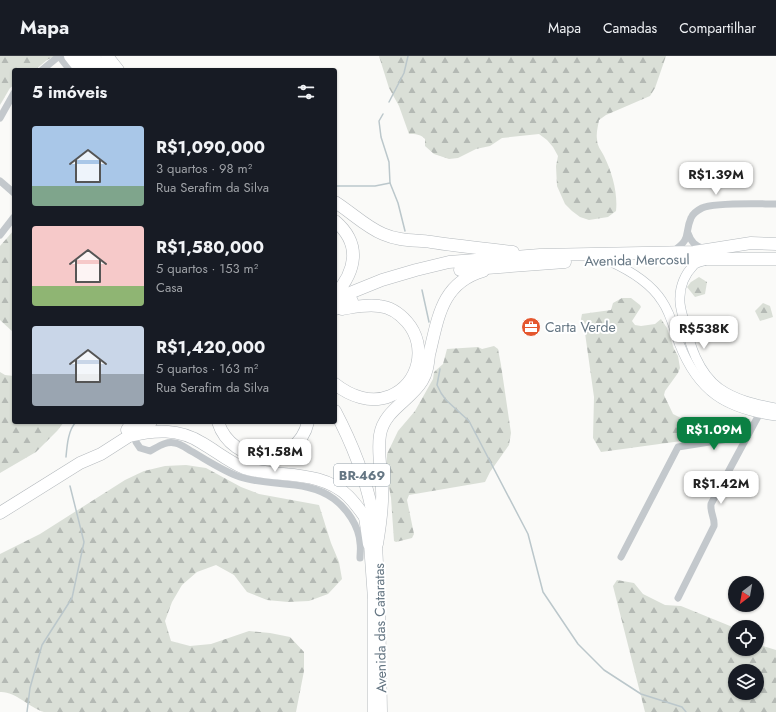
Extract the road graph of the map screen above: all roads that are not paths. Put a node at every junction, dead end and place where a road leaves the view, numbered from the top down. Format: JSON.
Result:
{"nodes":[{"id":1,"x":59,"y":56,"type":"edge"},
{"id":2,"x":70,"y":56,"type":"edge"},
{"id":3,"x":82,"y":56,"type":"edge"},
{"id":4,"x":96,"y":60,"type":"edge"},
{"id":5,"x":44,"y":68,"type":"edge"},
{"id":6,"x":68,"y":68,"type":"edge"},
{"id":7,"x":79,"y":68,"type":"edge"},
{"id":8,"x":102,"y":68,"type":"edge"},
{"id":9,"x":114,"y":68,"type":"edge"},
{"id":10,"x":12,"y":97,"type":"edge"},
{"id":11,"x":0,"y":118,"type":"edge"},
{"id":12,"x":0,"y":181,"type":"edge"},
{"id":13,"x":12,"y":191,"type":"edge"},
{"id":14,"x":337,"y":203,"type":"edge"},
{"id":15,"x":776,"y":204,"type":"edge"},
{"id":16,"x":12,"y":220,"type":"edge"},
{"id":17,"x":337,"y":223,"type":"edge"},
{"id":18,"x":688,"y":233,"type":"junction"},
{"id":19,"x":0,"y":235,"type":"edge"},
{"id":20,"x":776,"y":244,"type":"edge"},
{"id":21,"x":671,"y":252,"type":"junction"},
{"id":22,"x":540,"y":255,"type":"junction"},
{"id":23,"x":708,"y":255,"type":"junction"},
{"id":24,"x":776,"y":259,"type":"edge"},
{"id":25,"x":609,"y":261,"type":"junction"},
{"id":26,"x":498,"y":267,"type":"junction"},
{"id":27,"x":337,"y":292,"type":"edge"},
{"id":28,"x":337,"y":299,"type":"edge"},
{"id":29,"x":337,"y":309,"type":"edge"},
{"id":30,"x":337,"y":310,"type":"edge"},
{"id":31,"x":337,"y":385,"type":"edge"},
{"id":32,"x":776,"y":408,"type":"edge"},
{"id":33,"x":761,"y":410,"type":"junction"},
{"id":34,"x":337,"y":415,"type":"edge"},
{"id":35,"x":776,"y":416,"type":"edge"},
{"id":36,"x":144,"y":424,"type":"edge"},
{"id":37,"x":219,"y":424,"type":"edge"},
{"id":38,"x":307,"y":424,"type":"edge"},
{"id":39,"x":333,"y":424,"type":"edge"},
{"id":40,"x":128,"y":429,"type":"edge"},
{"id":41,"x":747,"y":436,"type":"junction"},
{"id":42,"x":0,"y":513,"type":"edge"},
{"id":43,"x":365,"y":517,"type":"junction"},
{"id":44,"x":373,"y":544,"type":"junction"},
{"id":45,"x":621,"y":557,"type":"dead end"},
{"id":46,"x":360,"y":558,"type":"dead end"},
{"id":47,"x":678,"y":598,"type":"dead end"},
{"id":48,"x":373,"y":712,"type":"edge"},
{"id":49,"x":382,"y":712,"type":"edge"}],
"edges":[{"from":1,"to":5,"type":"street"},
{"from":1,"to":6,"type":"street"},
{"from":2,"to":7,"type":"highway"},
{"from":3,"to":4,"type":"highway"},
{"from":4,"to":8,"type":"highway"},
{"from":4,"to":9,"type":"highway"},
{"from":10,"to":11,"type":"street"},
{"from":12,"to":13,"type":"street"},
{"from":14,"to":22,"type":"highway"},
{"from":15,"to":18,"type":"street"},
{"from":16,"to":19,"type":"street"},
{"from":17,"to":27,"type":"highway"},
{"from":18,"to":21,"type":"street"},
{"from":18,"to":23,"type":"street"},
{"from":20,"to":23,"type":"highway","name":"Avenida Mercosul"},
{"from":21,"to":22,"type":"highway","name":"Avenida Mercosul"},
{"from":21,"to":23,"type":"highway","name":"Avenida Mercosul"},
{"from":22,"to":28,"type":"highway"},
{"from":23,"to":24,"type":"highway","name":"Avenida Mercosul"},
{"from":23,"to":25,"type":"highway","name":"Avenida Mercosul"},
{"from":23,"to":33,"type":"main road"},
{"from":25,"to":26,"type":"highway","name":"Avenida Mercosul"},
{"from":25,"to":33,"type":"main road"},
{"from":26,"to":29,"type":"highway"},
{"from":26,"to":44,"type":"highway"},
{"from":30,"to":31,"type":"highway"},
{"from":32,"to":33,"type":"main road"},
{"from":33,"to":35,"type":"main road"},
{"from":33,"to":41,"type":"street"},
{"from":34,"to":44,"type":"highway","number":"BR-469"},
{"from":36,"to":40,"type":"highway"},
{"from":37,"to":38,"type":"highway"},
{"from":39,"to":43,"type":"highway","number":"BR-469"},
{"from":40,"to":42,"type":"highway"},
{"from":40,"to":43,"type":"highway"},
{"from":40,"to":46,"type":"street"},
{"from":41,"to":45,"type":"street"},
{"from":41,"to":47,"type":"street"},
{"from":43,"to":44,"type":"highway","number":"BR-469"},
{"from":44,"to":48,"type":"main road","name":"Avenida das Cataratas"},
{"from":44,"to":49,"type":"main road","name":"Avenida das Cataratas"}]}
